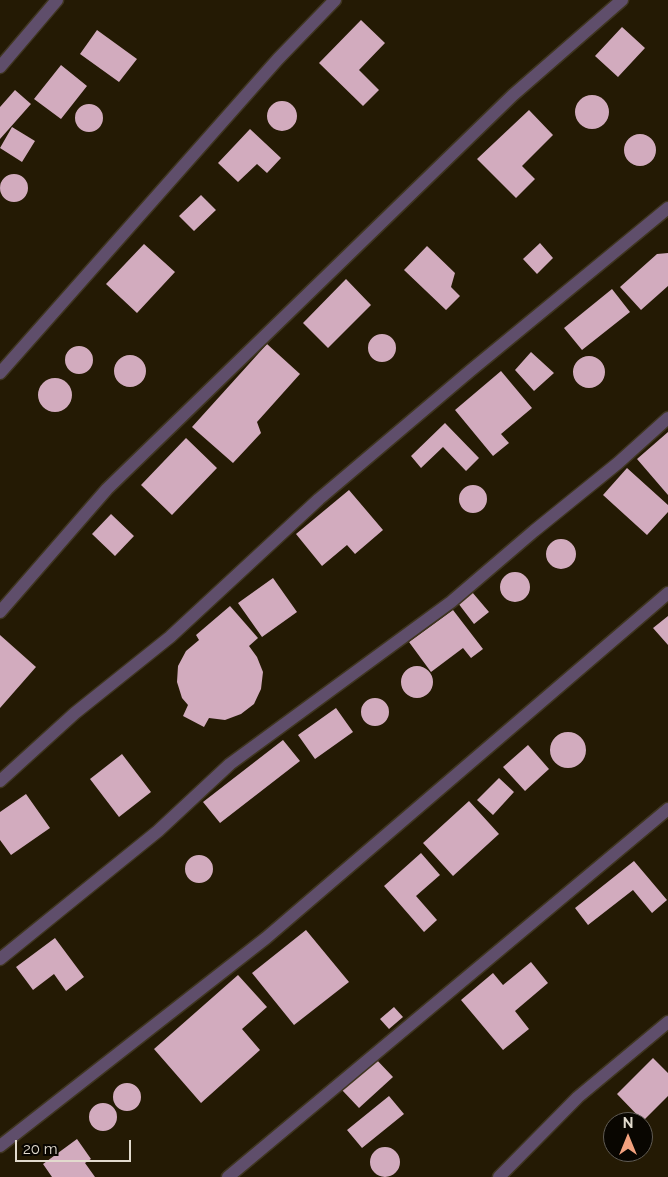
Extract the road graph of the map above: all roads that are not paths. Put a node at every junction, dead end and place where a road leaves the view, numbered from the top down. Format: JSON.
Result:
{"nodes":[{"id":1,"x":57,"y":0,"type":"edge"},
{"id":2,"x":335,"y":0,"type":"edge"},
{"id":3,"x":622,"y":0,"type":"edge"},
{"id":4,"x":0,"y":67,"type":"edge"},
{"id":5,"x":668,"y":208,"type":"edge"},
{"id":6,"x":0,"y":373,"type":"edge"},
{"id":7,"x":668,"y":418,"type":"edge"},
{"id":8,"x":668,"y":593,"type":"edge"},
{"id":9,"x":0,"y":612,"type":"edge"},
{"id":10,"x":0,"y":781,"type":"edge"},
{"id":11,"x":668,"y":809,"type":"edge"},
{"id":12,"x":0,"y":959,"type":"edge"},
{"id":13,"x":668,"y":1022,"type":"edge"},
{"id":14,"x":0,"y":1146,"type":"edge"},
{"id":15,"x":228,"y":1177,"type":"edge"},
{"id":16,"x":499,"y":1177,"type":"edge"}],
"edges":[{"from":1,"to":4,"type":"street"},
{"from":2,"to":6,"type":"street"},
{"from":3,"to":9,"type":"street"},
{"from":5,"to":10,"type":"street"},
{"from":7,"to":12,"type":"street"},
{"from":8,"to":14,"type":"street"},
{"from":11,"to":15,"type":"street"},
{"from":13,"to":16,"type":"street"}]}
